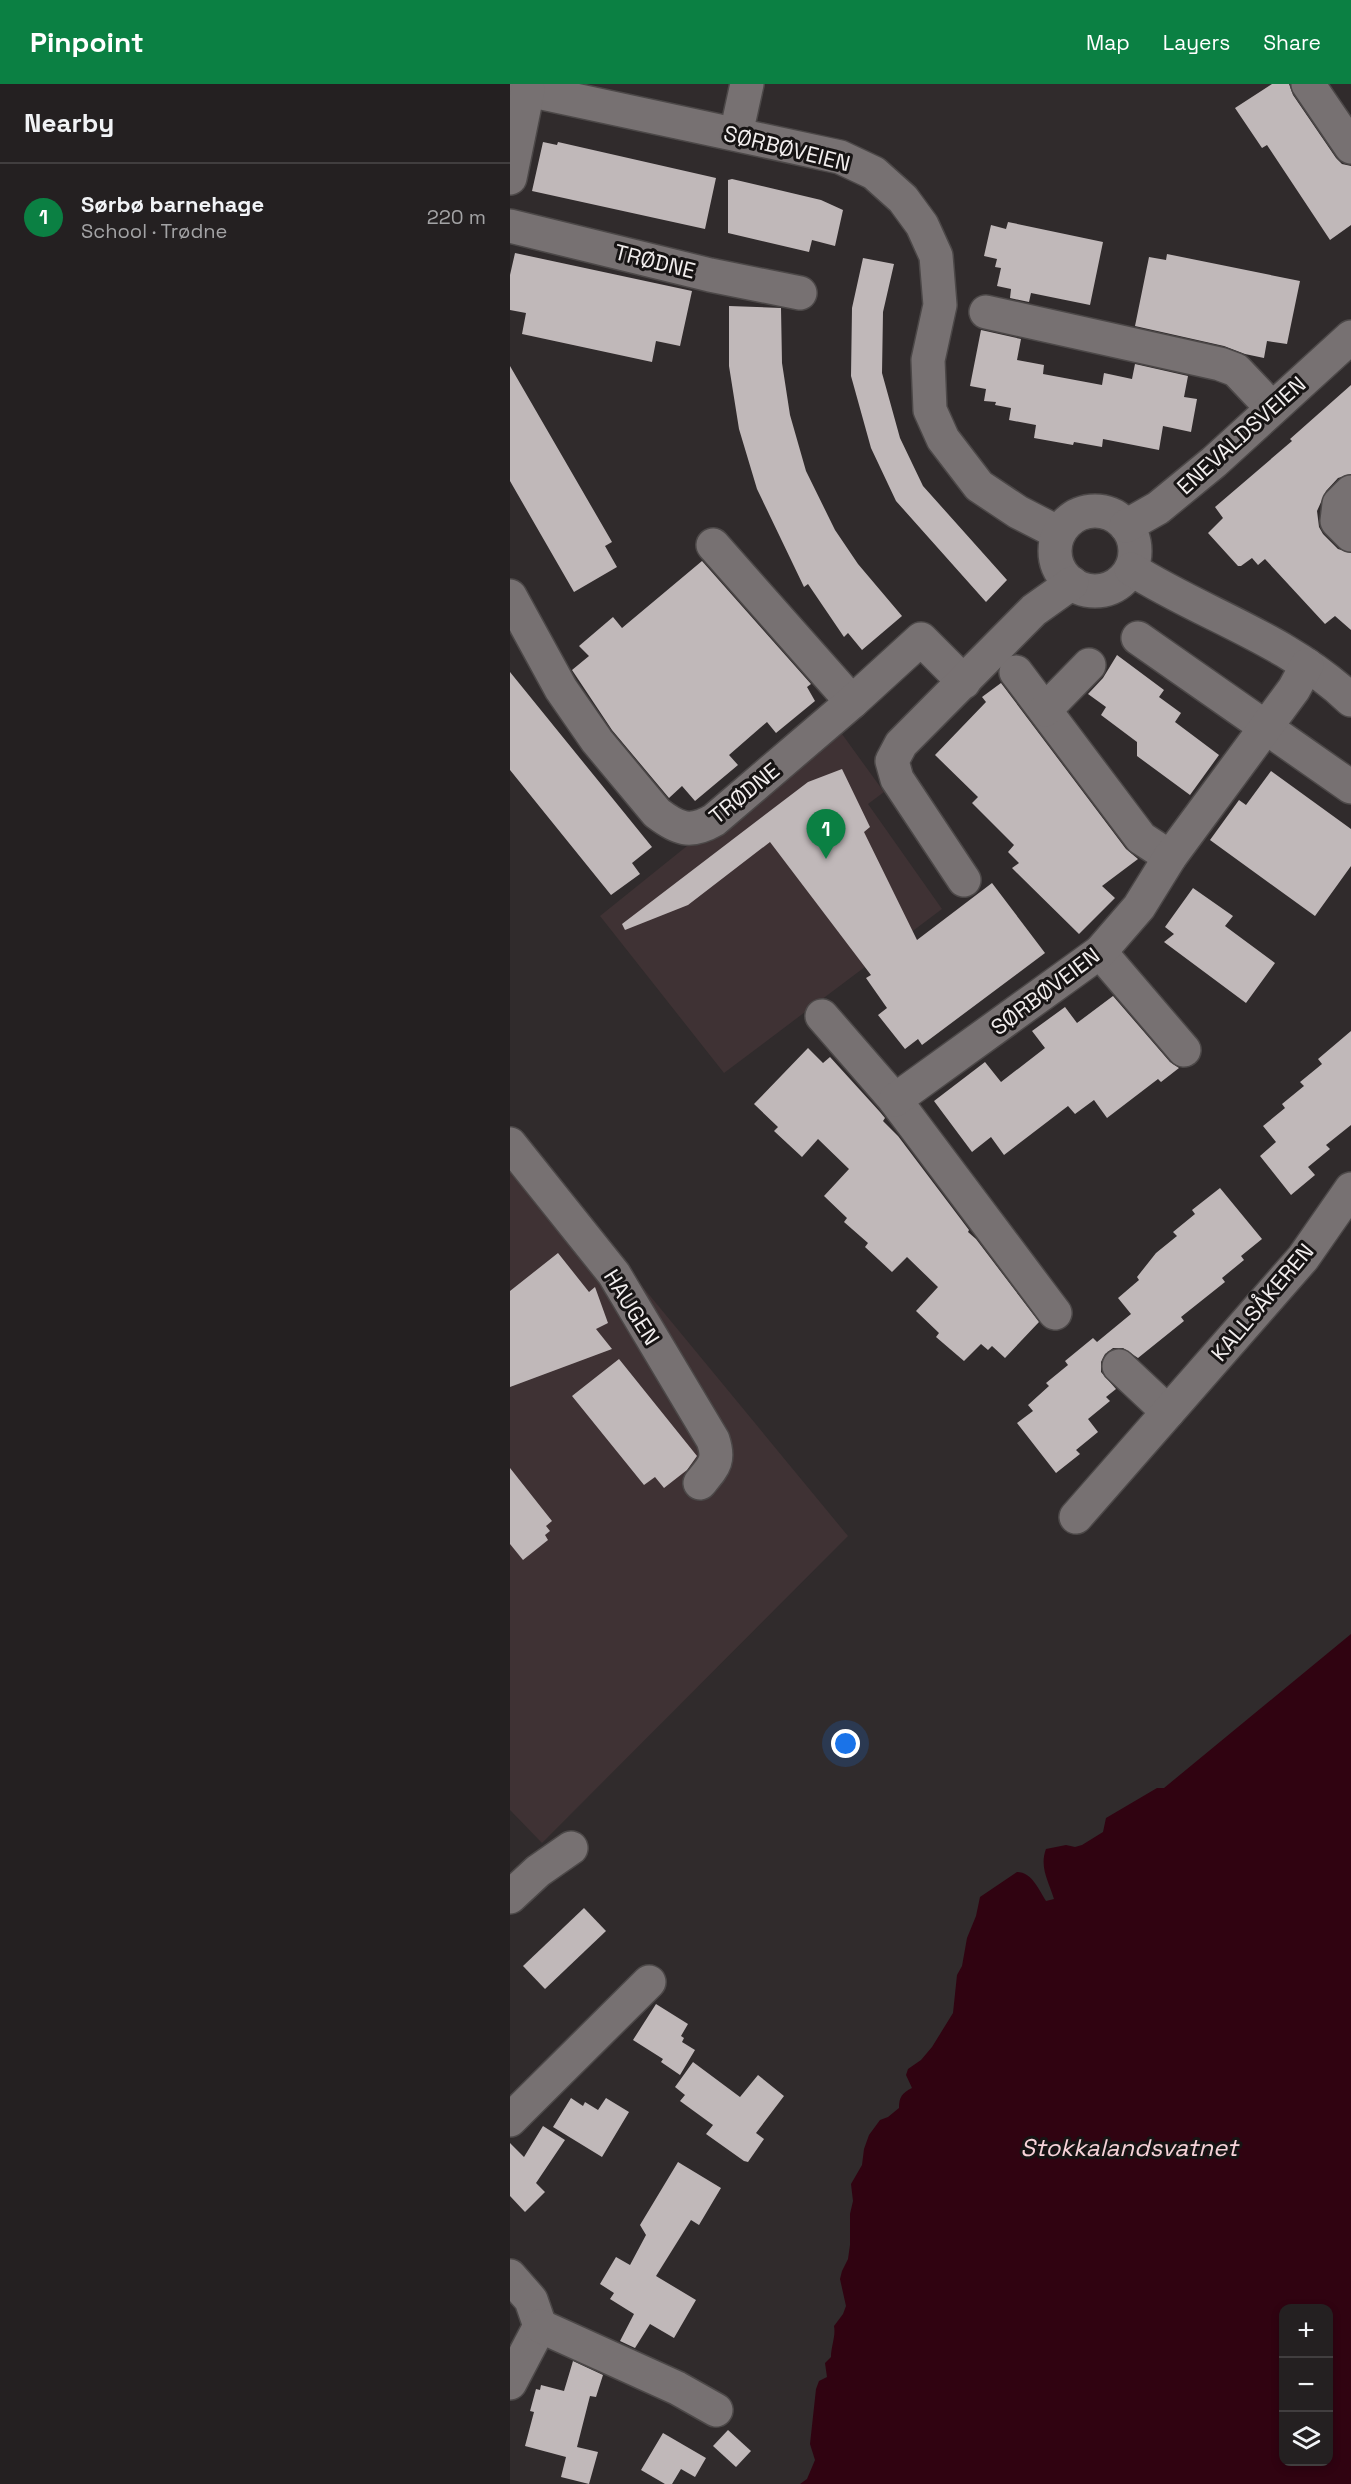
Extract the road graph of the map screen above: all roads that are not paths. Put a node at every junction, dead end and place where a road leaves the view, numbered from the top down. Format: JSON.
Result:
{"nodes":[{"id":1,"x":747,"y":84,"type":"edge"},
{"id":2,"x":1308,"y":84,"type":"edge"},
{"id":3,"x":519,"y":88,"type":"edge"},
{"id":4,"x":736,"y":134,"type":"junction"},
{"id":5,"x":1351,"y":147,"type":"edge"},
{"id":6,"x":510,"y":178,"type":"edge"},
{"id":7,"x":510,"y":226,"type":"edge"},
{"id":8,"x":800,"y":293,"type":"dead end"},
{"id":9,"x":986,"y":312,"type":"dead end"},
{"id":10,"x":1351,"y":337,"type":"edge"},
{"id":11,"x":1272,"y":408,"type":"junction"},
{"id":12,"x":1351,"y":492,"type":"edge"},
{"id":13,"x":1126,"y":526,"type":"junction"},
{"id":14,"x":1059,"y":533,"type":"junction"},
{"id":15,"x":1351,"y":535,"type":"edge"},
{"id":16,"x":713,"y":545,"type":"dead end"},
{"id":17,"x":1131,"y":569,"type":"junction"},
{"id":18,"x":1072,"y":583,"type":"junction"},
{"id":19,"x":510,"y":596,"type":"edge"},
{"id":20,"x":1138,"y":638,"type":"dead end"},
{"id":21,"x":1089,"y":665,"type":"dead end"},
{"id":22,"x":1307,"y":665,"type":"junction"},
{"id":23,"x":1016,"y":672,"type":"dead end"},
{"id":24,"x":964,"y":682,"type":"junction"},
{"id":25,"x":1351,"y":700,"type":"edge"},
{"id":26,"x":852,"y":702,"type":"junction"},
{"id":27,"x":1045,"y":710,"type":"junction"},
{"id":28,"x":1267,"y":727,"type":"junction"},
{"id":29,"x":1351,"y":787,"type":"edge"},
{"id":30,"x":1170,"y":857,"type":"junction"},
{"id":31,"x":964,"y":880,"type":"dead end"},
{"id":32,"x":1100,"y":952,"type":"junction"},
{"id":33,"x":822,"y":1016,"type":"dead end"},
{"id":34,"x":1184,"y":1050,"type":"dead end"},
{"id":35,"x":895,"y":1100,"type":"junction"},
{"id":36,"x":510,"y":1144,"type":"edge"},
{"id":37,"x":1351,"y":1189,"type":"edge"},
{"id":38,"x":1056,"y":1314,"type":"dead end"},
{"id":39,"x":1119,"y":1366,"type":"dead end"},
{"id":40,"x":1168,"y":1412,"type":"junction"},
{"id":41,"x":700,"y":1483,"type":"dead end"},
{"id":42,"x":1076,"y":1517,"type":"dead end"},
{"id":43,"x":571,"y":1848,"type":"dead end"},
{"id":44,"x":510,"y":1897,"type":"edge"},
{"id":45,"x":649,"y":1982,"type":"dead end"},
{"id":46,"x":510,"y":2120,"type":"edge"},
{"id":47,"x":510,"y":2276,"type":"edge"},
{"id":48,"x":540,"y":2326,"type":"junction"},
{"id":49,"x":510,"y":2383,"type":"edge"},
{"id":50,"x":716,"y":2410,"type":"dead end"}],
"edges":[{"from":1,"to":4,"type":"street"},
{"from":2,"to":5,"type":"street"},
{"from":3,"to":4,"type":"street","name":"SØRBØVEIEN"},
{"from":3,"to":6,"type":"street"},
{"from":4,"to":14,"type":"street","name":"SØRBØVEIEN"},
{"from":7,"to":8,"type":"street","name":"TRØDNE"},
{"from":9,"to":11,"type":"street"},
{"from":10,"to":11,"type":"street","name":"ENEVALDSVEIEN"},
{"from":11,"to":13,"type":"street","name":"ENEVALDSVEIEN"},
{"from":12,"to":15,"type":"street"},
{"from":13,"to":14,"type":"street"},
{"from":13,"to":17,"type":"street"},
{"from":14,"to":18,"type":"street"},
{"from":16,"to":26,"type":"street"},
{"from":17,"to":18,"type":"street"},
{"from":17,"to":22,"type":"street"},
{"from":18,"to":24,"type":"street"},
{"from":19,"to":26,"type":"street","name":"TRØDNE"},
{"from":20,"to":28,"type":"street"},
{"from":21,"to":27,"type":"street"},
{"from":22,"to":25,"type":"street"},
{"from":22,"to":28,"type":"street","name":"SØRBØVEIEN"},
{"from":23,"to":27,"type":"street"},
{"from":24,"to":26,"type":"street","name":"TRØDNE"},
{"from":24,"to":31,"type":"street"},
{"from":27,"to":30,"type":"street"},
{"from":28,"to":29,"type":"street"},
{"from":28,"to":30,"type":"street","name":"SØRBØVEIEN"},
{"from":30,"to":32,"type":"street","name":"SØRBØVEIEN"},
{"from":32,"to":34,"type":"street"},
{"from":32,"to":35,"type":"street","name":"SØRBØVEIEN"},
{"from":33,"to":35,"type":"street"},
{"from":35,"to":38,"type":"street"},
{"from":36,"to":41,"type":"street","name":"HAUGEN"},
{"from":37,"to":40,"type":"street","name":"KALLSÅKEREN"},
{"from":39,"to":40,"type":"street"},
{"from":40,"to":42,"type":"street","name":"KALLSÅKEREN"},
{"from":43,"to":44,"type":"street"},
{"from":45,"to":46,"type":"street"},
{"from":47,"to":48,"type":"street"},
{"from":48,"to":49,"type":"street"},
{"from":48,"to":50,"type":"street"}]}
